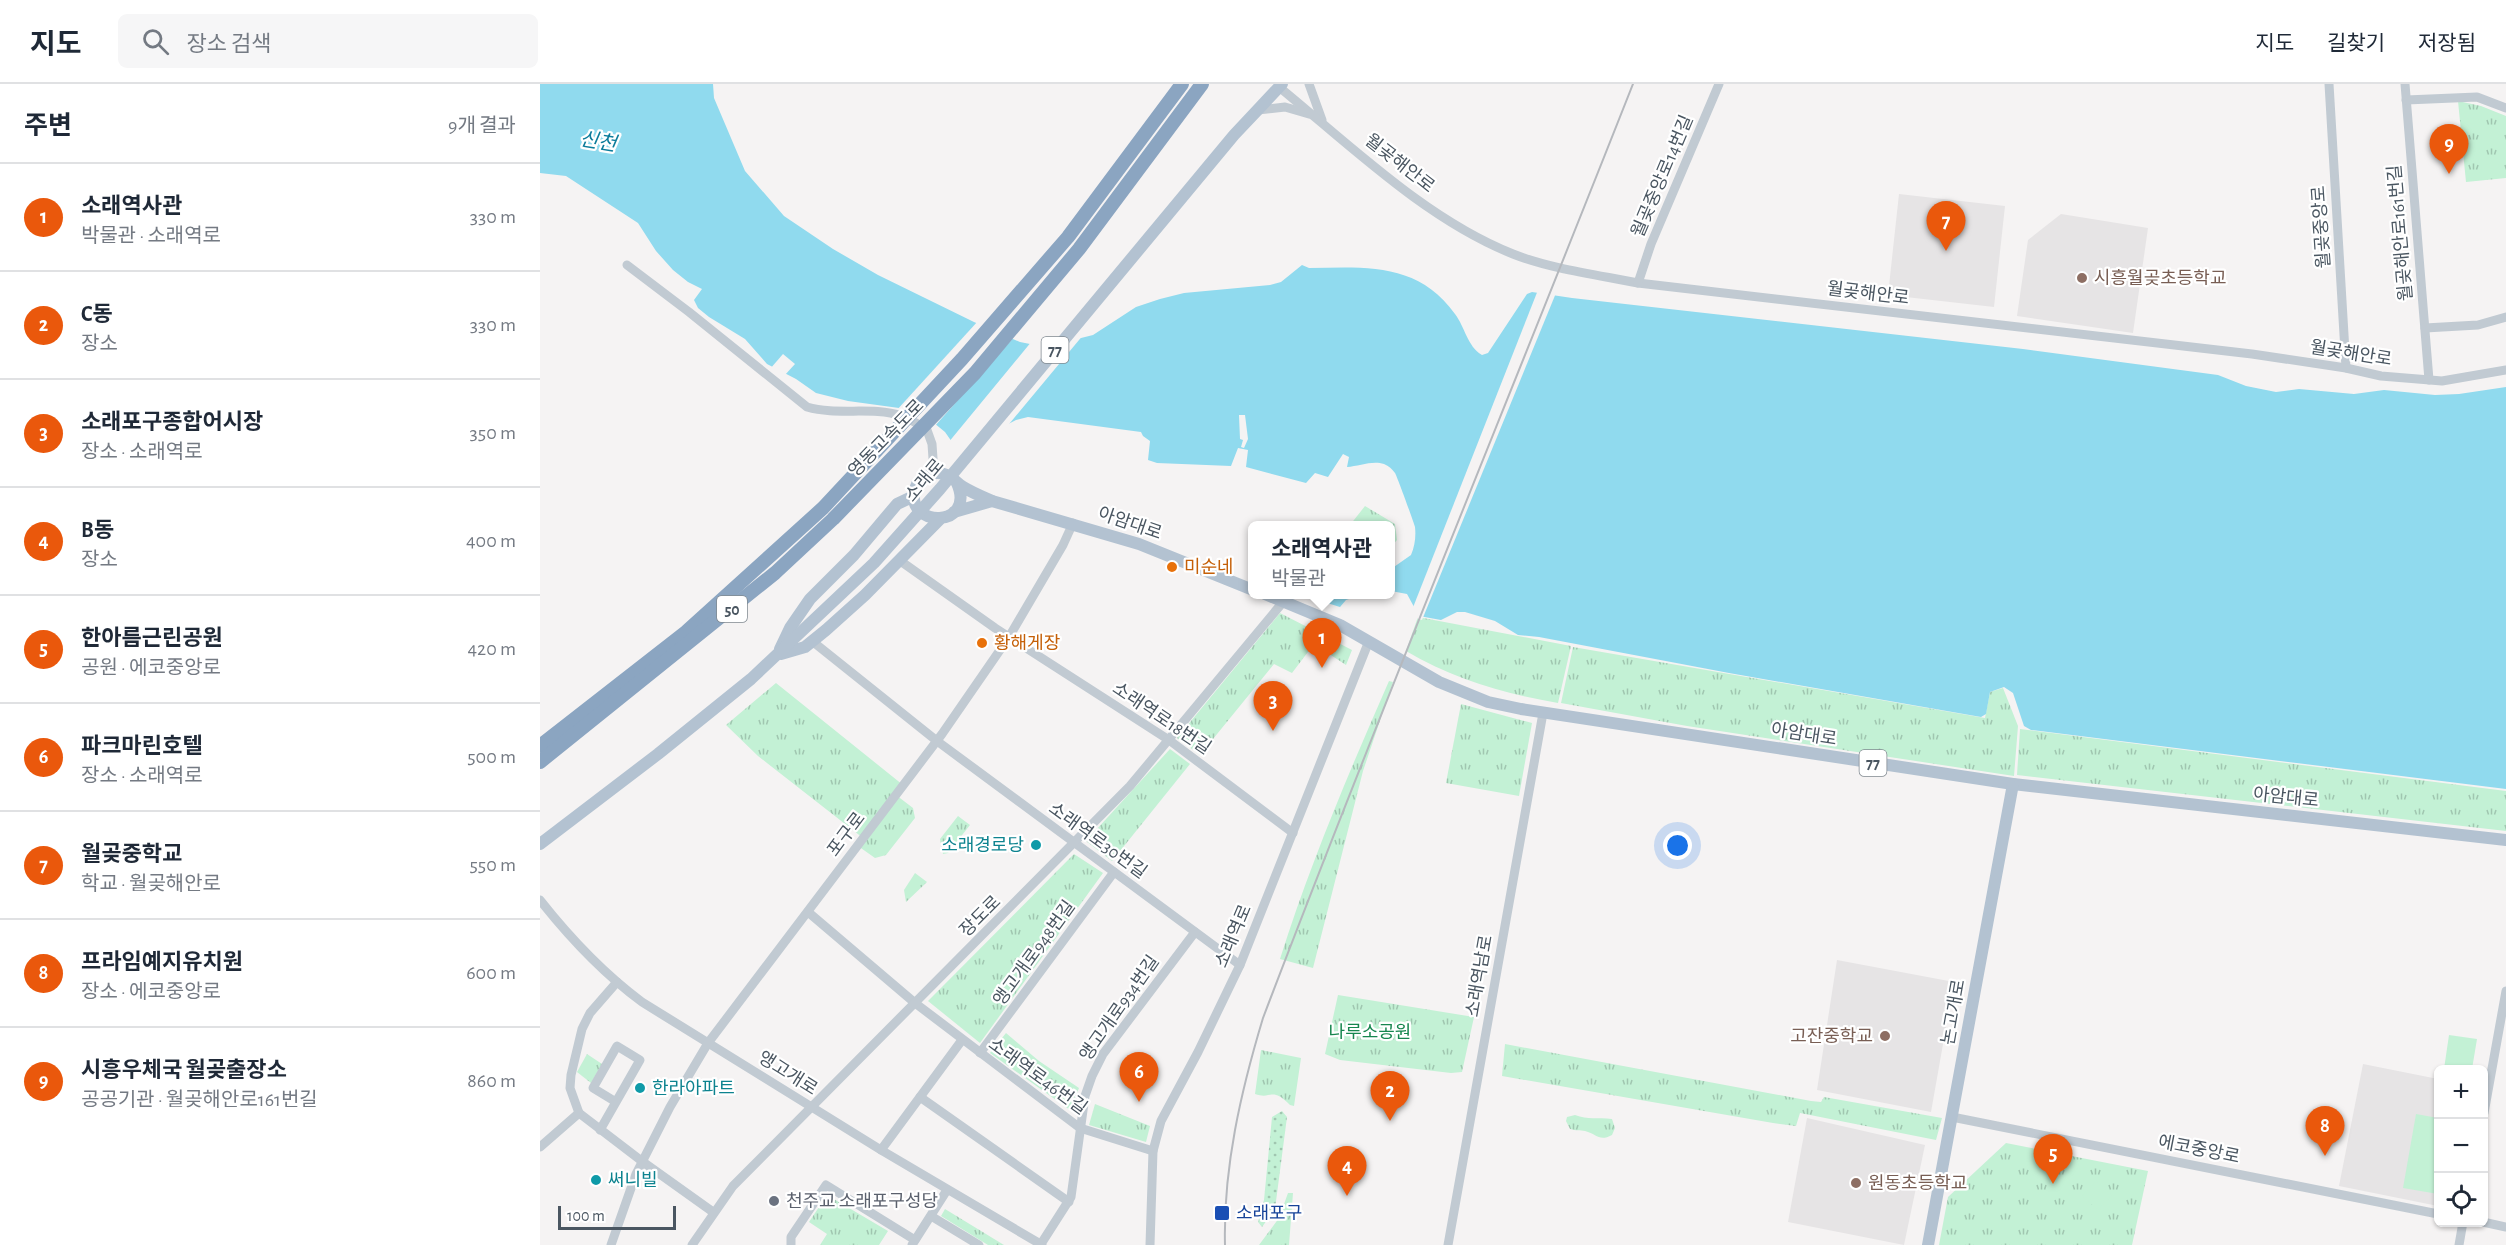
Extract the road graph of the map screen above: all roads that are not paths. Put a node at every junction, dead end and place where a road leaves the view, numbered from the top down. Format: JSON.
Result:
{"nodes":[{"id":1,"x":1182,"y":84,"type":"edge"},
{"id":2,"x":1202,"y":84,"type":"edge"},
{"id":3,"x":1309,"y":84,"type":"edge"},
{"id":4,"x":1719,"y":84,"type":"edge"},
{"id":5,"x":2329,"y":84,"type":"edge"},
{"id":6,"x":2404,"y":84,"type":"edge"},
{"id":7,"x":1280,"y":86,"type":"edge"},
{"id":8,"x":2406,"y":100,"type":"junction"},
{"id":9,"x":2506,"y":108,"type":"edge"},
{"id":10,"x":1258,"y":110,"type":"junction"},
{"id":11,"x":1320,"y":120,"type":"junction"},
{"id":12,"x":627,"y":265,"type":"dead end"},
{"id":13,"x":1638,"y":283,"type":"junction"},
{"id":14,"x":2506,"y":317,"type":"edge"},
{"id":15,"x":2425,"y":328,"type":"junction"},
{"id":16,"x":2346,"y":368,"type":"junction"},
{"id":17,"x":2506,"y":370,"type":"edge"},
{"id":18,"x":2429,"y":380,"type":"junction"},
{"id":19,"x":934,"y":473,"type":"junction"},
{"id":20,"x":957,"y":483,"type":"junction"},
{"id":21,"x":914,"y":496,"type":"junction"},
{"id":22,"x":992,"y":501,"type":"junction"},
{"id":23,"x":954,"y":512,"type":"junction"},
{"id":24,"x":940,"y":519,"type":"junction"},
{"id":25,"x":1073,"y":523,"type":"junction"},
{"id":26,"x":899,"y":560,"type":"junction"},
{"id":27,"x":1248,"y":588,"type":"edge"},
{"id":28,"x":1276,"y":599,"type":"edge"},
{"id":29,"x":1283,"y":602,"type":"junction"},
{"id":30,"x":1009,"y":637,"type":"junction"},
{"id":31,"x":812,"y":641,"type":"junction"},
{"id":32,"x":1369,"y":641,"type":"junction"},
{"id":33,"x":777,"y":655,"type":"junction"},
{"id":34,"x":1543,"y":713,"type":"junction"},
{"id":35,"x":1169,"y":740,"type":"junction"},
{"id":36,"x":937,"y":741,"type":"junction"},
{"id":37,"x":540,"y":746,"type":"edge"},
{"id":38,"x":540,"y":762,"type":"edge"},
{"id":39,"x":2013,"y":784,"type":"junction"},
{"id":40,"x":1293,"y":832,"type":"junction"},
{"id":41,"x":2506,"y":840,"type":"edge"},
{"id":42,"x":1075,"y":843,"type":"junction"},
{"id":43,"x":540,"y":844,"type":"edge"},
{"id":44,"x":1114,"y":872,"type":"junction"},
{"id":45,"x":540,"y":900,"type":"edge"},
{"id":46,"x":807,"y":912,"type":"junction"},
{"id":47,"x":1195,"y":932,"type":"junction"},
{"id":48,"x":1240,"y":965,"type":"junction"},
{"id":49,"x":617,"y":982,"type":"junction"},
{"id":50,"x":2506,"y":991,"type":"edge"},
{"id":51,"x":915,"y":1003,"type":"junction"},
{"id":52,"x":962,"y":1040,"type":"junction"},
{"id":53,"x":708,"y":1043,"type":"junction"},
{"id":54,"x":980,"y":1053,"type":"junction"},
{"id":55,"x":2488,"y":1091,"type":"edge"},
{"id":56,"x":920,"y":1097,"type":"junction"},
{"id":57,"x":616,"y":1102,"type":"junction"},
{"id":58,"x":811,"y":1106,"type":"junction"},
{"id":59,"x":579,"y":1113,"type":"junction"},
{"id":60,"x":1952,"y":1117,"type":"junction"},
{"id":61,"x":1080,"y":1128,"type":"junction"},
{"id":62,"x":600,"y":1130,"type":"junction"},
{"id":63,"x":540,"y":1147,"type":"edge"},
{"id":64,"x":881,"y":1150,"type":"junction"},
{"id":65,"x":1153,"y":1151,"type":"junction"},
{"id":66,"x":643,"y":1162,"type":"junction"},
{"id":67,"x":947,"y":1190,"type":"junction"},
{"id":68,"x":1069,"y":1202,"type":"junction"},
{"id":69,"x":714,"y":1212,"type":"junction"},
{"id":70,"x":2434,"y":1213,"type":"edge"},
{"id":71,"x":930,"y":1216,"type":"junction"},
{"id":72,"x":2488,"y":1223,"type":"edge"},
{"id":73,"x":2462,"y":1227,"type":"edge"},
{"id":74,"x":2506,"y":1227,"type":"edge"},
{"id":75,"x":913,"y":1242,"type":"edge"},
{"id":76,"x":610,"y":1245,"type":"edge"},
{"id":77,"x":692,"y":1245,"type":"edge"},
{"id":78,"x":791,"y":1245,"type":"edge"},
{"id":79,"x":979,"y":1245,"type":"edge"},
{"id":80,"x":1041,"y":1245,"type":"edge"},
{"id":81,"x":1150,"y":1245,"type":"edge"},
{"id":82,"x":1448,"y":1245,"type":"edge"},
{"id":83,"x":1928,"y":1245,"type":"edge"},
{"id":84,"x":2459,"y":1245,"type":"edge"}],
"edges":[{"from":1,"to":37,"type":"highway","name":"영동고속도로","number":"50"},
{"from":2,"to":38,"type":"highway","name":"영동고속도로","number":"50"},
{"from":3,"to":11,"type":"street"},
{"from":4,"to":13,"type":"street","name":"월곶중앙로14번길"},
{"from":5,"to":16,"type":"street","name":"월곶중앙로"},
{"from":6,"to":8,"type":"street","name":"월곶해안로161번길"},
{"from":7,"to":10,"type":"main road","name":"소래로","number":"77"},
{"from":7,"to":11,"type":"street","name":"월곶해안로"},
{"from":8,"to":9,"type":"street"},
{"from":8,"to":15,"type":"street","name":"월곶해안로161번길"},
{"from":10,"to":11,"type":"street"},
{"from":10,"to":33,"type":"main road","name":"소래로","number":"77"},
{"from":11,"to":13,"type":"street","name":"월곶해안로"},
{"from":12,"to":19,"type":"street"},
{"from":13,"to":16,"type":"street","name":"월곶해안로"},
{"from":14,"to":15,"type":"street"},
{"from":15,"to":18,"type":"street","name":"월곶해안로161번길"},
{"from":16,"to":18,"type":"street","name":"월곶해안로"},
{"from":17,"to":18,"type":"street","name":"월곶해안로"},
{"from":19,"to":20,"type":"main road"},
{"from":19,"to":21,"type":"main road"},
{"from":20,"to":22,"type":"main road","name":"아암대로"},
{"from":20,"to":23,"type":"main road"},
{"from":21,"to":24,"type":"main road"},
{"from":21,"to":33,"type":"main road"},
{"from":22,"to":23,"type":"main road"},
{"from":22,"to":25,"type":"main road","name":"아암대로"},
{"from":23,"to":24,"type":"main road"},
{"from":24,"to":26,"type":"main road"},
{"from":25,"to":27,"type":"main road","name":"아암대로"},
{"from":25,"to":30,"type":"street","name":"포구로"},
{"from":26,"to":30,"type":"street","name":"소래역로18번길"},
{"from":26,"to":31,"type":"main road"},
{"from":28,"to":29,"type":"main road","name":"아암대로","number":"77"},
{"from":29,"to":32,"type":"main road","name":"아암대로","number":"77"},
{"from":29,"to":35,"type":"street","name":"장도로"},
{"from":30,"to":35,"type":"street","name":"소래역로18번길"},
{"from":30,"to":36,"type":"street","name":"포구로"},
{"from":31,"to":33,"type":"main road"},
{"from":31,"to":36,"type":"street","name":"소래역로30번길"},
{"from":32,"to":34,"type":"main road","name":"아암대로","number":"77"},
{"from":32,"to":40,"type":"street","name":"소래역로"},
{"from":33,"to":43,"type":"main road","name":"소래로"},
{"from":34,"to":39,"type":"main road","name":"아암대로","number":"77"},
{"from":34,"to":82,"type":"street","name":"소래역남로"},
{"from":35,"to":40,"type":"street","name":"소래역로18번길"},
{"from":35,"to":42,"type":"street","name":"장도로"},
{"from":36,"to":42,"type":"street","name":"소래역로30번길"},
{"from":36,"to":46,"type":"street","name":"포구로"},
{"from":39,"to":41,"type":"main road","name":"아암대로","number":"77"},
{"from":39,"to":60,"type":"main road","name":"논고개로"},
{"from":40,"to":48,"type":"street","name":"소래역로"},
{"from":42,"to":44,"type":"street","name":"소래역로30번길"},
{"from":42,"to":51,"type":"street","name":"장도로"},
{"from":44,"to":47,"type":"street","name":"소래역로30번길"},
{"from":44,"to":54,"type":"street","name":"앵고개로948번길"},
{"from":45,"to":49,"type":"street","name":"앵고개로"},
{"from":46,"to":51,"type":"street","name":"소래역로46번길"},
{"from":46,"to":53,"type":"street","name":"포구로"},
{"from":47,"to":48,"type":"street","name":"소래역로30번길"},
{"from":47,"to":61,"type":"street","name":"앵고개로934번길"},
{"from":48,"to":65,"type":"street","name":"소래역로"},
{"from":49,"to":53,"type":"street","name":"앵고개로"},
{"from":49,"to":59,"type":"street"},
{"from":50,"to":55,"type":"street"},
{"from":51,"to":52,"type":"street","name":"소래역로46번길"},
{"from":51,"to":58,"type":"street","name":"장도로"},
{"from":52,"to":54,"type":"street","name":"소래역로46번길"},
{"from":52,"to":56,"type":"street"},
{"from":53,"to":58,"type":"street","name":"앵고개로"},
{"from":53,"to":66,"type":"street","name":"포구로"},
{"from":54,"to":61,"type":"street","name":"소래역로46번길"},
{"from":56,"to":64,"type":"street"},
{"from":56,"to":68,"type":"street"},
{"from":57,"to":57,"type":"street"},
{"from":57,"to":62,"type":"street"},
{"from":58,"to":64,"type":"street","name":"앵고개로"},
{"from":58,"to":69,"type":"street","name":"장도로"},
{"from":59,"to":62,"type":"street"},
{"from":59,"to":63,"type":"street"},
{"from":60,"to":70,"type":"street","name":"에코중앙로"},
{"from":60,"to":83,"type":"main road","name":"논고개로"},
{"from":61,"to":65,"type":"street","name":"소래역로46번길"},
{"from":61,"to":68,"type":"street","name":"앵고개로934번길"},
{"from":62,"to":66,"type":"street"},
{"from":64,"to":67,"type":"street","name":"앵고개로"},
{"from":65,"to":81,"type":"street","name":"소래역로"},
{"from":66,"to":69,"type":"street"},
{"from":66,"to":76,"type":"street","name":"포구로"},
{"from":67,"to":71,"type":"street"},
{"from":67,"to":80,"type":"street","name":"앵고개로"},
{"from":68,"to":80,"type":"street","name":"앵고개로934번길"},
{"from":69,"to":77,"type":"street","name":"장도로"},
{"from":71,"to":75,"type":"street"},
{"from":71,"to":79,"type":"street"},
{"from":72,"to":74,"type":"street"},
{"from":73,"to":84,"type":"street"},
{"from":75,"to":78,"type":"street"}]}
